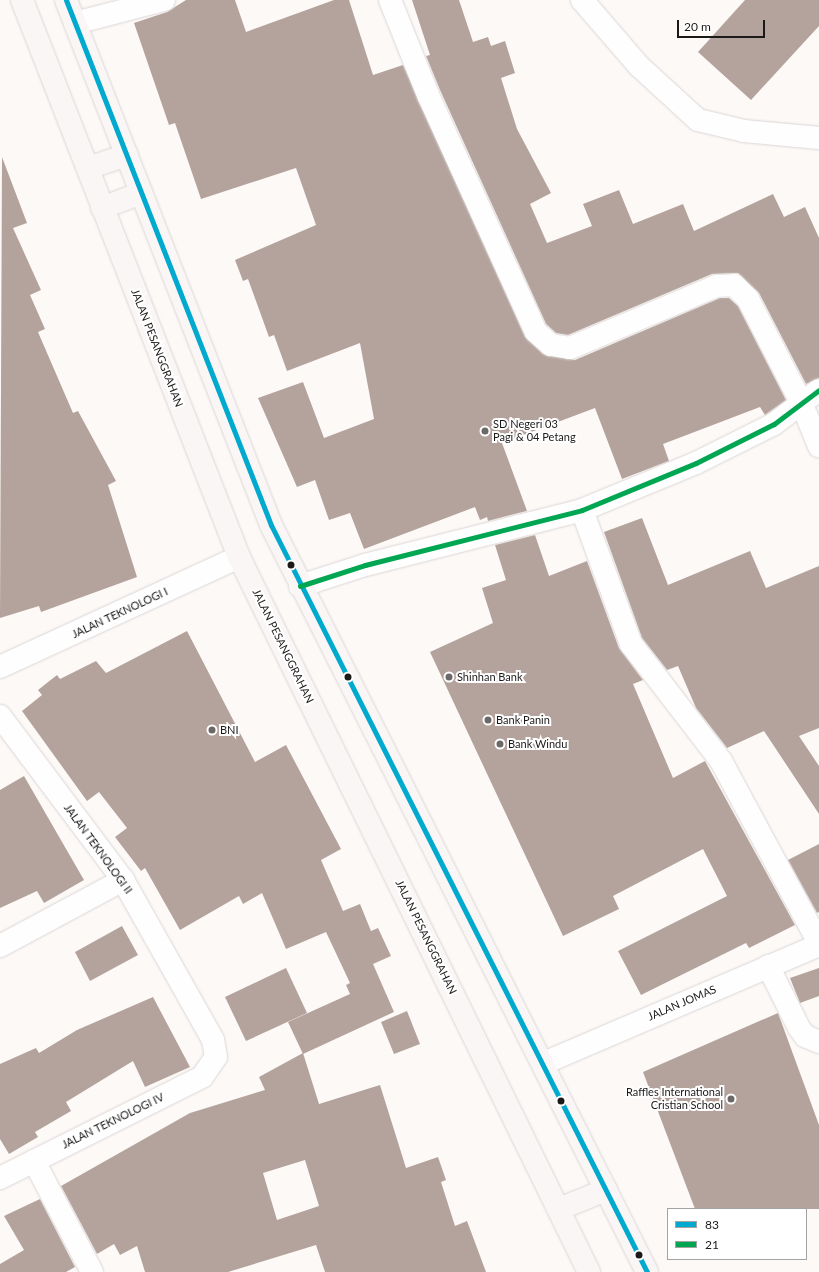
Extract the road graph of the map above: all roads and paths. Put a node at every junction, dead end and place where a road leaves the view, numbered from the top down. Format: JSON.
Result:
{"nodes":[{"id":1,"x":22,"y":0,"type":"edge"},
{"id":2,"x":66,"y":0,"type":"edge"},
{"id":3,"x":164,"y":0,"type":"edge"},
{"id":4,"x":390,"y":0,"type":"edge"},
{"id":5,"x":582,"y":0,"type":"edge"},
{"id":6,"x":75,"y":22,"type":"junction"},
{"id":7,"x":819,"y":138,"type":"edge"},
{"id":8,"x":127,"y":156,"type":"junction"},
{"id":9,"x":88,"y":168,"type":"junction"},
{"id":10,"x":141,"y":194,"type":"junction"},
{"id":11,"x":102,"y":208,"type":"junction"},
{"id":12,"x":810,"y":396,"type":"edge"},
{"id":13,"x":819,"y":446,"type":"edge"},
{"id":14,"x":582,"y":510,"type":"junction"},
{"id":15,"x":239,"y":557,"type":"junction"},
{"id":16,"x":300,"y":586,"type":"junction"},
{"id":17,"x":0,"y":667,"type":"edge"},
{"id":18,"x":0,"y":716,"type":"edge"},
{"id":19,"x":123,"y":880,"type":"junction"},
{"id":20,"x":819,"y":944,"type":"edge"},
{"id":21,"x":0,"y":946,"type":"edge"},
{"id":22,"x":768,"y":966,"type":"junction"},
{"id":23,"x":819,"y":1042,"type":"edge"},
{"id":24,"x":215,"y":1054,"type":"joint"},
{"id":25,"x":544,"y":1063,"type":"junction"},
{"id":26,"x":34,"y":1161,"type":"junction"},
{"id":27,"x":0,"y":1178,"type":"edge"},
{"id":28,"x":606,"y":1190,"type":"junction"},
{"id":29,"x":559,"y":1209,"type":"junction"},
{"id":30,"x":92,"y":1272,"type":"edge"},
{"id":31,"x":589,"y":1272,"type":"edge"},
{"id":32,"x":647,"y":1272,"type":"edge"}],
"edges":[{"from":1,"to":9,"type":"main road","name":"JALAN PESANGGRAHAN"},
{"from":2,"to":6,"type":"main road"},
{"from":3,"to":6,"type":"street"},
{"from":4,"to":12,"type":"street"},
{"from":5,"to":7,"type":"street"},
{"from":6,"to":8,"type":"main road"},
{"from":8,"to":9,"type":"main road"},
{"from":8,"to":10,"type":"main road"},
{"from":9,"to":11,"type":"main road","name":"JALAN PESANGGRAHAN"},
{"from":10,"to":11,"type":"main road"},
{"from":10,"to":16,"type":"main road"},
{"from":11,"to":15,"type":"main road","name":"JALAN PESANGGRAHAN"},
{"from":12,"to":13,"type":"street"},
{"from":12,"to":14,"type":"street"},
{"from":14,"to":16,"type":"street"},
{"from":14,"to":20,"type":"street"},
{"from":15,"to":17,"type":"street","name":"JALAN TEKNOLOGI I"},
{"from":15,"to":29,"type":"main road","name":"JALAN PESANGGRAHAN"},
{"from":16,"to":25,"type":"main road"},
{"from":18,"to":19,"type":"street","name":"JALAN TEKNOLOGI II"},
{"from":19,"to":21,"type":"street"},
{"from":19,"to":24,"type":"street","name":"JALAN TEKNOLOGI II"},
{"from":20,"to":22,"type":"street","name":"JALAN JOMAS"},
{"from":22,"to":23,"type":"street"},
{"from":22,"to":25,"type":"street","name":"JALAN JOMAS"},
{"from":24,"to":26,"type":"street","name":"JALAN TEKNOLOGI IV"},
{"from":25,"to":28,"type":"main road"},
{"from":26,"to":27,"type":"street","name":"JALAN TEKNOLOGI IV"},
{"from":26,"to":30,"type":"street"},
{"from":28,"to":29,"type":"main road"},
{"from":28,"to":32,"type":"main road"},
{"from":29,"to":31,"type":"main road","name":"JALAN PESANGGRAHAN"}]}
